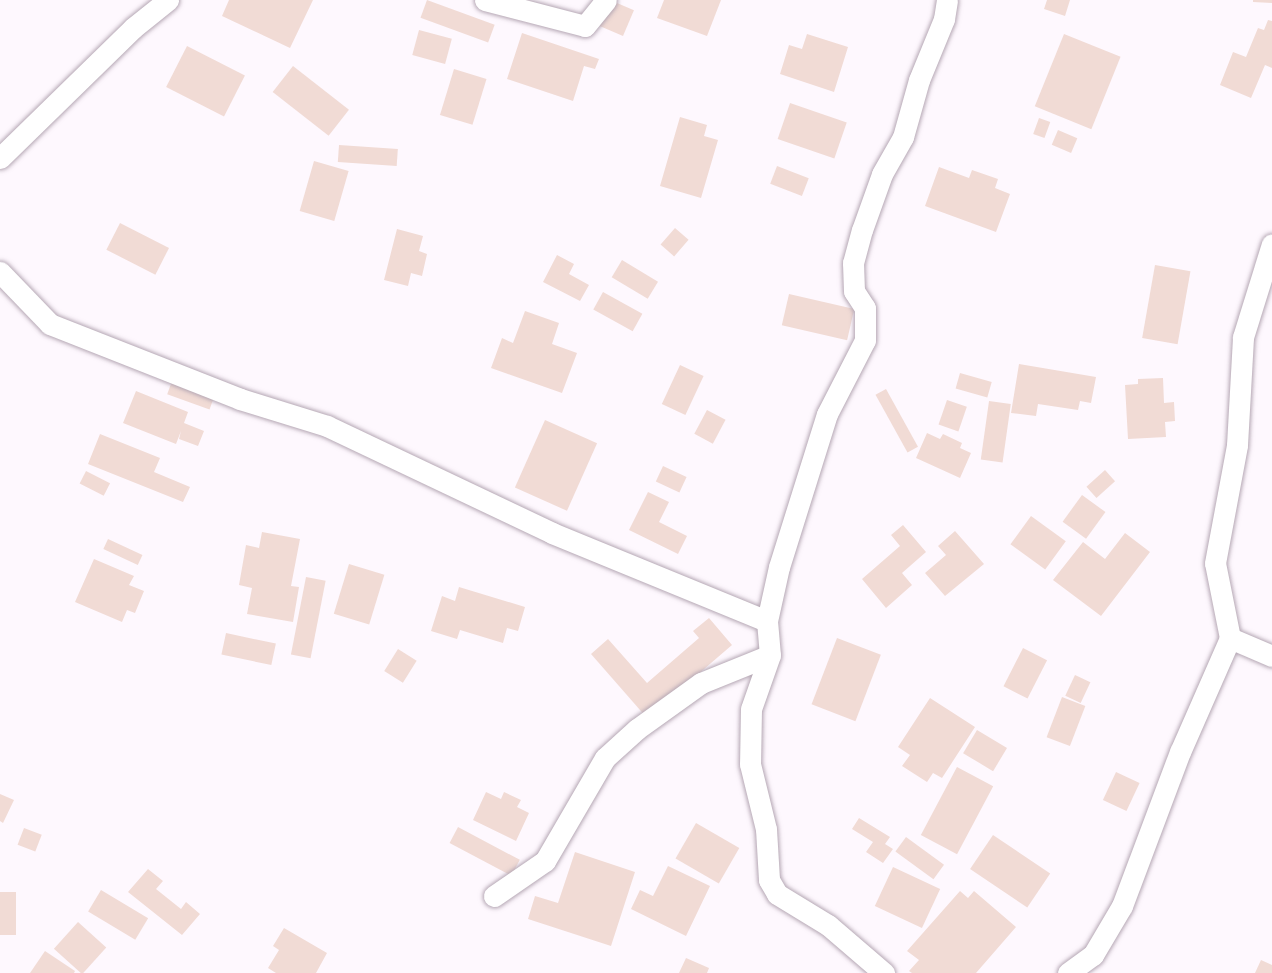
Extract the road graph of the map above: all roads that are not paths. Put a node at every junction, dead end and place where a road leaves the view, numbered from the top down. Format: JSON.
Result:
{"nodes":[{"id":1,"x":168,"y":0,"type":"edge"},
{"id":2,"x":485,"y":0,"type":"edge"},
{"id":3,"x":606,"y":0,"type":"edge"},
{"id":4,"x":947,"y":0,"type":"edge"},
{"id":5,"x":0,"y":158,"type":"edge"},
{"id":6,"x":1272,"y":244,"type":"edge"},
{"id":7,"x":0,"y":272,"type":"edge"},
{"id":8,"x":767,"y":621,"type":"junction"},
{"id":9,"x":1230,"y":638,"type":"junction"},
{"id":10,"x":770,"y":655,"type":"junction"},
{"id":11,"x":1272,"y":656,"type":"edge"},
{"id":12,"x":494,"y":896,"type":"dead end"},
{"id":13,"x":884,"y":973,"type":"edge"},
{"id":14,"x":1068,"y":973,"type":"edge"}],
"edges":[{"from":1,"to":5,"type":"street"},
{"from":2,"to":3,"type":"street"},
{"from":4,"to":8,"type":"street"},
{"from":6,"to":9,"type":"street"},
{"from":7,"to":8,"type":"street"},
{"from":8,"to":10,"type":"street"},
{"from":9,"to":11,"type":"street"},
{"from":9,"to":14,"type":"street"},
{"from":10,"to":12,"type":"street"},
{"from":10,"to":13,"type":"street"}]}
